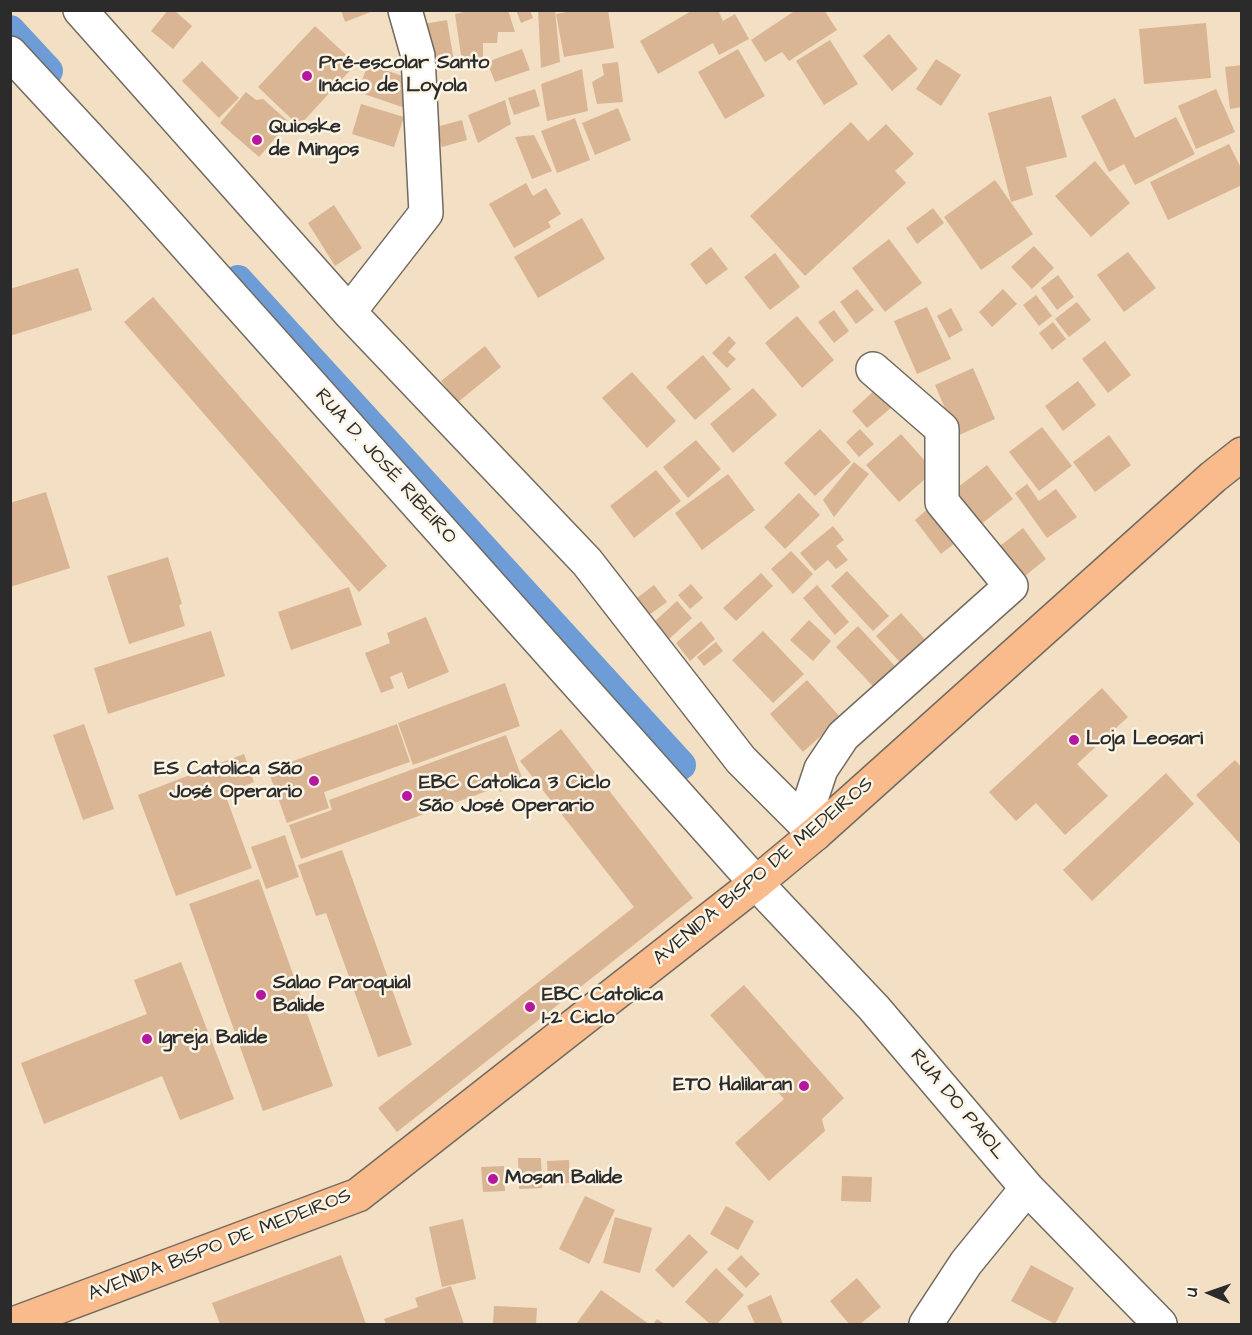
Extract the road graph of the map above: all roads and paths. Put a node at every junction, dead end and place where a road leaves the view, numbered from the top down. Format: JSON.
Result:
{"nodes":[{"id":1,"x":80,"y":10,"type":"edge"},
{"id":2,"x":405,"y":10,"type":"edge"},
{"id":3,"x":10,"y":53,"type":"edge"},
{"id":4,"x":350,"y":312,"type":"junction"},
{"id":5,"x":873,"y":369,"type":"dead end"},
{"id":6,"x":1242,"y":454,"type":"edge"},
{"id":7,"x":815,"y":834,"type":"junction"},
{"id":8,"x":756,"y":883,"type":"junction"},
{"id":9,"x":1027,"y":1188,"type":"junction"},
{"id":10,"x":13,"y":1324,"type":"edge"},
{"id":11,"x":926,"y":1324,"type":"edge"},
{"id":12,"x":1160,"y":1324,"type":"edge"}],
"edges":[{"from":1,"to":4,"type":"street"},
{"from":2,"to":4,"type":"street"},
{"from":3,"to":8,"type":"street","name":"RUA D. JOSÉ RIBEIRO"},
{"from":4,"to":7,"type":"street"},
{"from":5,"to":7,"type":"street"},
{"from":6,"to":7,"type":"main road","name":"AVENIDA BISPO DE MEDEIROS"},
{"from":7,"to":8,"type":"main road","name":"AVENIDA BISPO DE MEDEIROS"},
{"from":8,"to":9,"type":"street","name":"RUA DO PAIOL"},
{"from":8,"to":10,"type":"main road","name":"AVENIDA BISPO DE MEDEIROS"},
{"from":9,"to":11,"type":"street"},
{"from":9,"to":12,"type":"street","name":"RUA DO PAIOL"}]}
